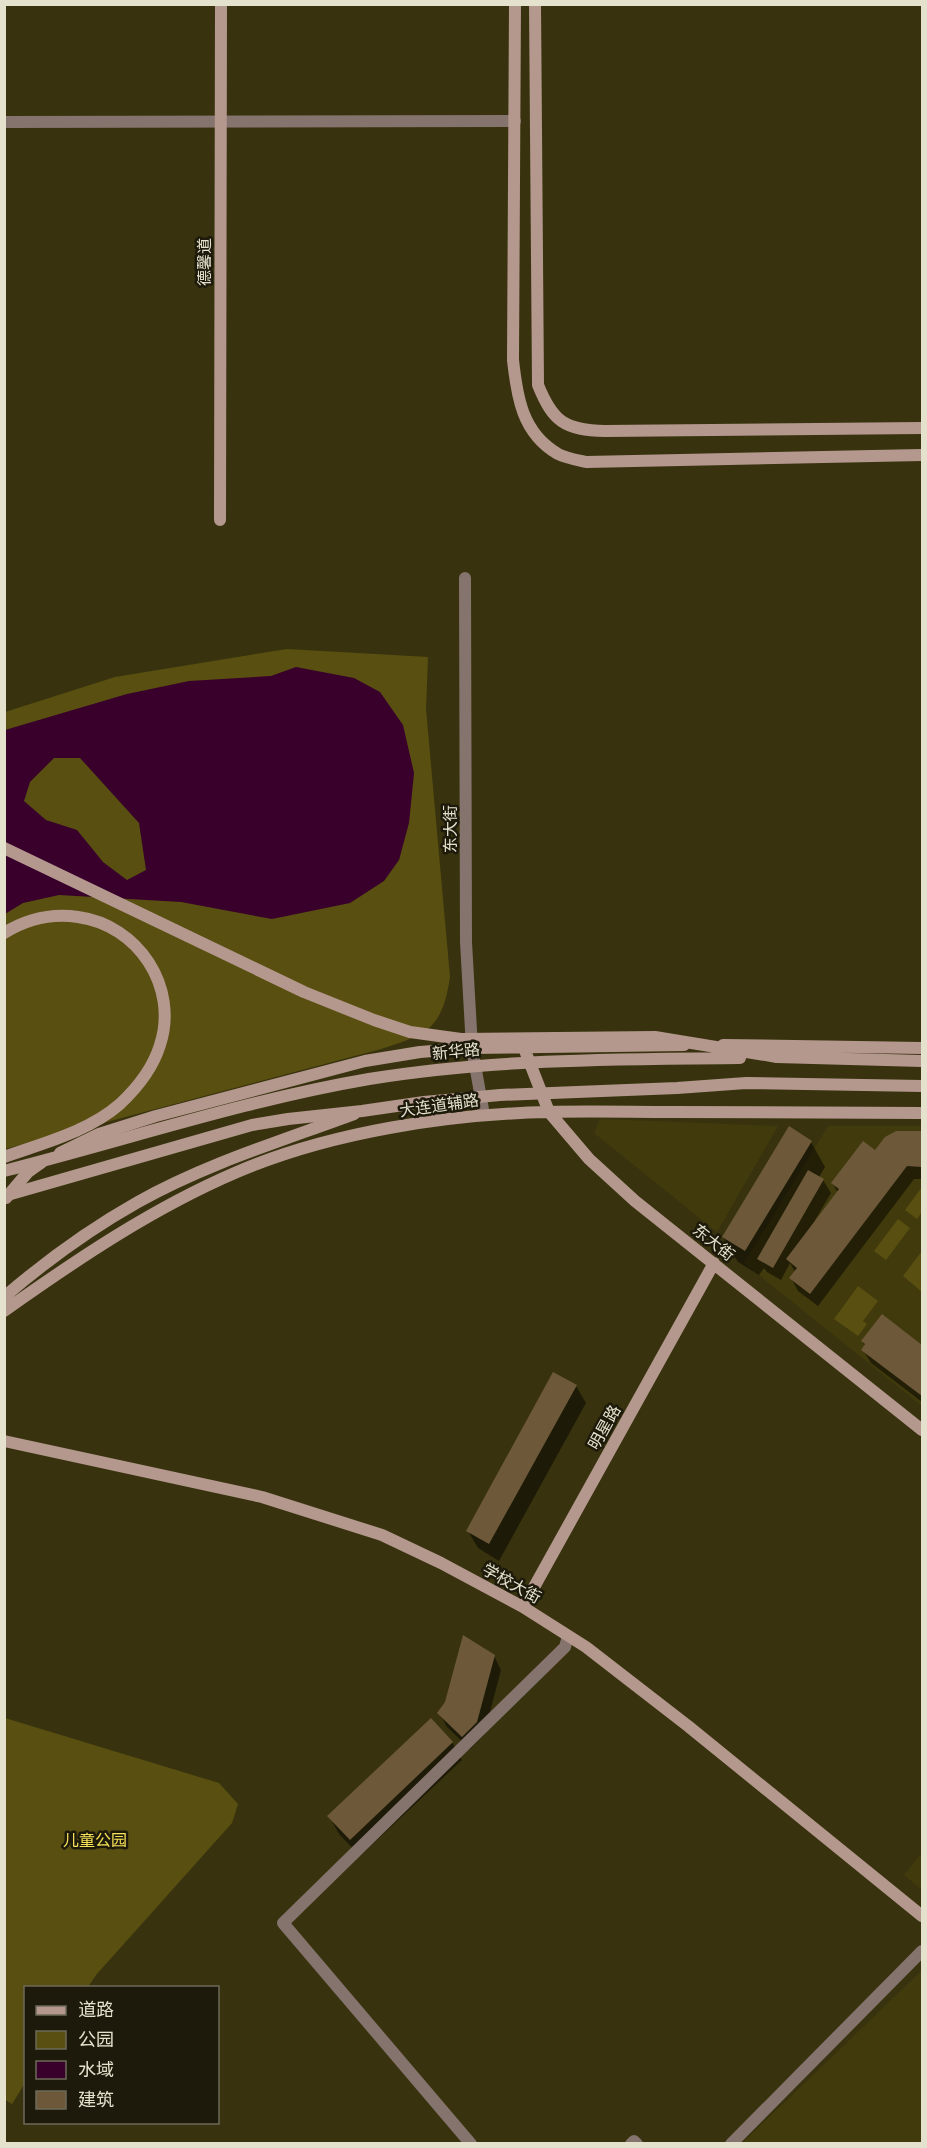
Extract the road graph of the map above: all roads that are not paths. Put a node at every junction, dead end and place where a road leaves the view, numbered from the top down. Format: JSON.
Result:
{"nodes":[{"id":1,"x":221,"y":4,"type":"edge"},
{"id":2,"x":515,"y":4,"type":"edge"},
{"id":3,"x":535,"y":4,"type":"edge"},
{"id":4,"x":221,"y":120,"type":"junction"},
{"id":5,"x":514,"y":121,"type":"junction"},
{"id":6,"x":4,"y":122,"type":"edge"},
{"id":7,"x":922,"y":428,"type":"edge"},
{"id":8,"x":922,"y":455,"type":"edge"},
{"id":9,"x":220,"y":520,"type":"dead end"},
{"id":10,"x":465,"y":578,"type":"dead end"},
{"id":11,"x":4,"y":848,"type":"edge"},
{"id":12,"x":4,"y":933,"type":"edge"},
{"id":13,"x":472,"y":1048,"type":"junction"},
{"id":14,"x":524,"y":1048,"type":"junction"},
{"id":15,"x":922,"y":1048,"type":"edge"},
{"id":16,"x":777,"y":1057,"type":"junction"},
{"id":17,"x":922,"y":1061,"type":"edge"},
{"id":18,"x":922,"y":1086,"type":"edge"},
{"id":19,"x":362,"y":1111,"type":"junction"},
{"id":20,"x":549,"y":1112,"type":"junction"},
{"id":21,"x":922,"y":1113,"type":"edge"},
{"id":22,"x":484,"y":1115,"type":"junction"},
{"id":23,"x":4,"y":1157,"type":"edge"},
{"id":24,"x":4,"y":1171,"type":"edge"},
{"id":25,"x":4,"y":1198,"type":"edge"},
{"id":26,"x":714,"y":1263,"type":"junction"},
{"id":27,"x":4,"y":1297,"type":"edge"},
{"id":28,"x":4,"y":1311,"type":"edge"},
{"id":29,"x":922,"y":1430,"type":"edge"},
{"id":30,"x":4,"y":1441,"type":"edge"},
{"id":31,"x":523,"y":1607,"type":"junction"},
{"id":32,"x":568,"y":1636,"type":"junction"},
{"id":33,"x":922,"y":1916,"type":"edge"},
{"id":34,"x":922,"y":1951,"type":"edge"},
{"id":35,"x":471,"y":2144,"type":"edge"},
{"id":36,"x":631,"y":2144,"type":"edge"},
{"id":37,"x":637,"y":2144,"type":"edge"},
{"id":38,"x":730,"y":2144,"type":"edge"}],
"edges":[{"from":1,"to":4,"type":"street","name":"德馨道"},
{"from":2,"to":5,"type":"street"},
{"from":3,"to":7,"type":"street"},
{"from":4,"to":5,"type":"street"},
{"from":4,"to":6,"type":"street"},
{"from":4,"to":9,"type":"street","name":"德馨道"},
{"from":5,"to":8,"type":"street"},
{"from":10,"to":13,"type":"street","name":"东大街"},
{"from":11,"to":16,"type":"street","bridge":true},
{"from":12,"to":23,"type":"street"},
{"from":13,"to":14,"type":"street"},
{"from":13,"to":22,"type":"street","name":"东大街"},
{"from":13,"to":25,"type":"street"},
{"from":14,"to":15,"type":"street"},
{"from":14,"to":20,"type":"street","name":"东大街"},
{"from":16,"to":17,"type":"street","name":"新华路"},
{"from":16,"to":24,"type":"street","name":"新华路","bridge":true},
{"from":18,"to":19,"type":"street","bridge":true},
{"from":19,"to":25,"type":"street","bridge":true},
{"from":19,"to":27,"type":"street","bridge":true},
{"from":20,"to":21,"type":"street","name":"大连道辅路"},
{"from":20,"to":22,"type":"street","name":"大连道辅路"},
{"from":20,"to":26,"type":"street","name":"东大街"},
{"from":22,"to":28,"type":"street","name":"大连道辅路"},
{"from":26,"to":29,"type":"street","name":"东大街"},
{"from":26,"to":31,"type":"street","name":"明星路"},
{"from":30,"to":31,"type":"street","name":"学校大街"},
{"from":31,"to":32,"type":"street","name":"学校大街"},
{"from":32,"to":33,"type":"street","name":"学校大街"},
{"from":32,"to":35,"type":"street"},
{"from":34,"to":38,"type":"street"},
{"from":36,"to":37,"type":"street"}]}
